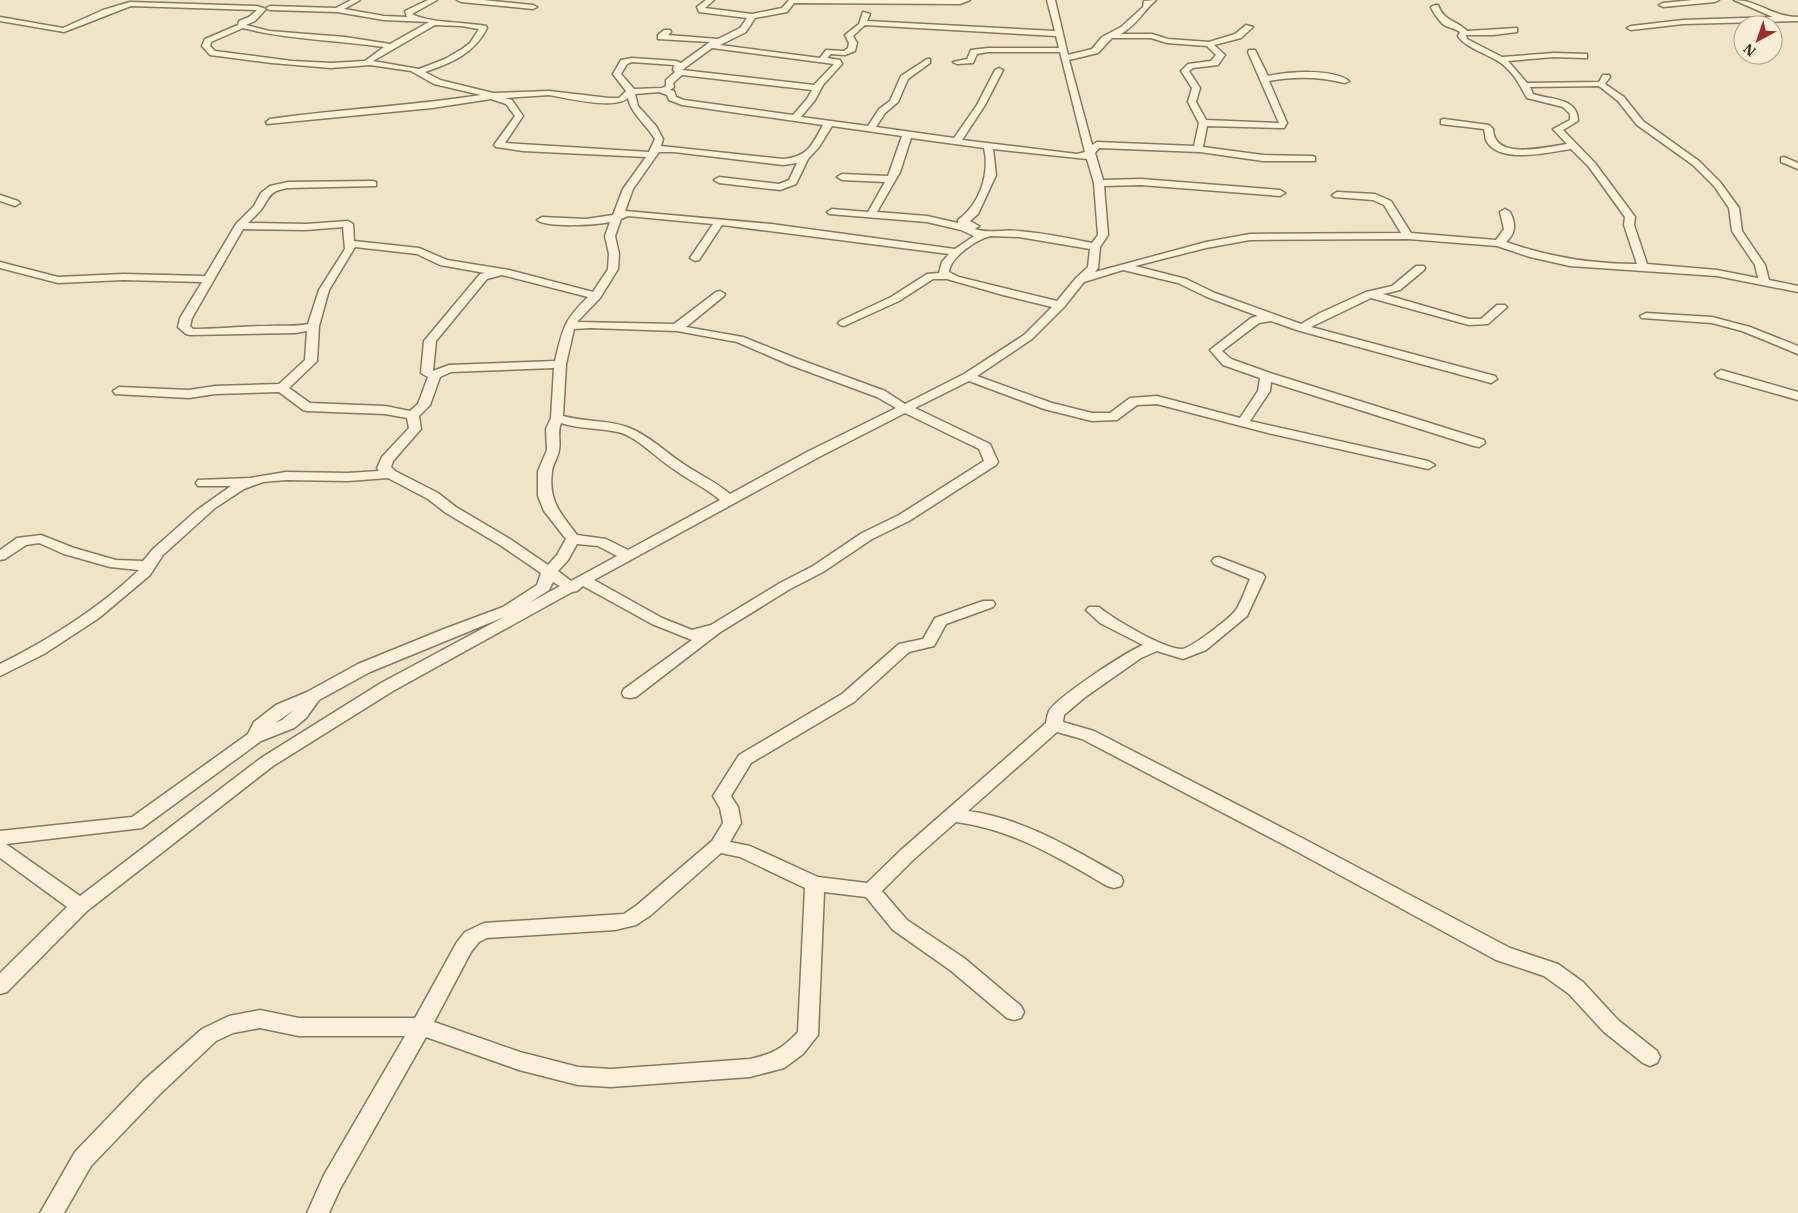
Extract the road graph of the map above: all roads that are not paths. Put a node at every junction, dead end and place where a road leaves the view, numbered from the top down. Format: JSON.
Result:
{"nodes":[{"id":1,"x":282,"y":0,"type":"edge"},
{"id":2,"x":356,"y":0,"type":"edge"},
{"id":3,"x":434,"y":0,"type":"edge"},
{"id":4,"x":461,"y":0,"type":"edge"},
{"id":5,"x":710,"y":0,"type":"edge"},
{"id":6,"x":966,"y":0,"type":"edge"},
{"id":7,"x":1051,"y":0,"type":"edge"},
{"id":8,"x":1152,"y":0,"type":"edge"},
{"id":9,"x":1715,"y":0,"type":"edge"},
{"id":10,"x":1738,"y":0,"type":"edge"},
{"id":11,"x":869,"y":3,"type":"junction"},
{"id":12,"x":533,"y":7,"type":"dead end"},
{"id":13,"x":1435,"y":7,"type":"dead end"},
{"id":14,"x":266,"y":8,"type":"junction"},
{"id":15,"x":337,"y":10,"type":"junction"},
{"id":16,"x":752,"y":16,"type":"junction"},
{"id":17,"x":416,"y":18,"type":"junction"},
{"id":18,"x":0,"y":19,"type":"edge"},
{"id":19,"x":1798,"y":19,"type":"edge"},
{"id":20,"x":1786,"y":20,"type":"junction"},
{"id":21,"x":1694,"y":22,"type":"junction"},
{"id":22,"x":432,"y":23,"type":"junction"},
{"id":23,"x":863,"y":23,"type":"junction"},
{"id":24,"x":242,"y":26,"type":"junction"},
{"id":25,"x":1249,"y":27,"type":"dead end"},
{"id":26,"x":1631,"y":28,"type":"dead end"},
{"id":27,"x":1514,"y":30,"type":"dead end"},
{"id":28,"x":667,"y":32,"type":"dead end"},
{"id":29,"x":1464,"y":33,"type":"junction"},
{"id":30,"x":1060,"y":34,"type":"junction"},
{"id":31,"x":1112,"y":36,"type":"junction"},
{"id":32,"x":1210,"y":44,"type":"junction"},
{"id":33,"x":390,"y":46,"type":"junction"},
{"id":34,"x":712,"y":46,"type":"junction"},
{"id":35,"x":1252,"y":52,"type":"dead end"},
{"id":36,"x":1064,"y":55,"type":"junction"},
{"id":37,"x":1584,"y":56,"type":"dead end"},
{"id":38,"x":1502,"y":59,"type":"junction"},
{"id":39,"x":821,"y":60,"type":"junction"},
{"id":40,"x":927,"y":61,"type":"dead end"},
{"id":41,"x":957,"y":62,"type":"dead end"},
{"id":42,"x":370,"y":63,"type":"junction"},
{"id":43,"x":998,"y":70,"type":"dead end"},
{"id":44,"x":678,"y":71,"type":"junction"},
{"id":45,"x":419,"y":72,"type":"junction"},
{"id":46,"x":1266,"y":79,"type":"junction"},
{"id":47,"x":1345,"y":81,"type":"dead end"},
{"id":48,"x":1527,"y":85,"type":"junction"},
{"id":49,"x":816,"y":88,"type":"junction"},
{"id":50,"x":665,"y":90,"type":"junction"},
{"id":51,"x":630,"y":92,"type":"junction"},
{"id":52,"x":492,"y":96,"type":"junction"},
{"id":53,"x":795,"y":118,"type":"junction"},
{"id":54,"x":270,"y":122,"type":"dead end"},
{"id":55,"x":1444,"y":122,"type":"dead end"},
{"id":56,"x":828,"y":123,"type":"junction"},
{"id":57,"x":1203,"y":123,"type":"junction"},
{"id":58,"x":870,"y":129,"type":"junction"},
{"id":59,"x":908,"y":135,"type":"junction"},
{"id":60,"x":956,"y":141,"type":"junction"},
{"id":61,"x":988,"y":146,"type":"junction"},
{"id":62,"x":1572,"y":146,"type":"junction"},
{"id":63,"x":1200,"y":150,"type":"junction"},
{"id":64,"x":654,"y":152,"type":"junction"},
{"id":65,"x":1090,"y":154,"type":"junction"},
{"id":66,"x":803,"y":159,"type":"junction"},
{"id":67,"x":1312,"y":159,"type":"dead end"},
{"id":68,"x":1784,"y":160,"type":"dead end"},
{"id":69,"x":1798,"y":166,"type":"edge"},
{"id":70,"x":842,"y":177,"type":"dead end"},
{"id":71,"x":890,"y":179,"type":"junction"},
{"id":72,"x":720,"y":180,"type":"dead end"},
{"id":73,"x":1100,"y":183,"type":"junction"},
{"id":74,"x":373,"y":184,"type":"dead end"},
{"id":75,"x":1280,"y":193,"type":"dead end"},
{"id":76,"x":1337,"y":195,"type":"dead end"},
{"id":77,"x":0,"y":198,"type":"edge"},
{"id":78,"x":15,"y":202,"type":"dead end"},
{"id":79,"x":832,"y":212,"type":"dead end"},
{"id":80,"x":1505,"y":212,"type":"dead end"},
{"id":81,"x":870,"y":216,"type":"junction"},
{"id":82,"x":618,"y":218,"type":"junction"},
{"id":83,"x":542,"y":220,"type":"dead end"},
{"id":84,"x":719,"y":222,"type":"junction"},
{"id":85,"x":240,"y":226,"type":"junction"},
{"id":86,"x":984,"y":234,"type":"junction"},
{"id":87,"x":1408,"y":236,"type":"junction"},
{"id":88,"x":349,"y":242,"type":"junction"},
{"id":89,"x":1498,"y":243,"type":"junction"},
{"id":90,"x":1095,"y":248,"type":"junction"},
{"id":91,"x":956,"y":252,"type":"junction"},
{"id":92,"x":695,"y":258,"type":"dead end"},
{"id":93,"x":0,"y":265,"type":"edge"},
{"id":94,"x":1124,"y":267,"type":"junction"},
{"id":95,"x":1643,"y":267,"type":"junction"},
{"id":96,"x":1420,"y":268,"type":"dead end"},
{"id":97,"x":945,"y":272,"type":"junction"},
{"id":98,"x":509,"y":273,"type":"junction"},
{"id":99,"x":210,"y":279,"type":"junction"},
{"id":100,"x":1080,"y":280,"type":"junction"},
{"id":101,"x":1764,"y":282,"type":"junction"},
{"id":102,"x":1798,"y":289,"type":"edge"},
{"id":103,"x":720,"y":294,"type":"dead end"},
{"id":104,"x":1370,"y":294,"type":"junction"},
{"id":105,"x":596,"y":296,"type":"junction"},
{"id":106,"x":1060,"y":305,"type":"junction"},
{"id":107,"x":1501,"y":307,"type":"dead end"},
{"id":108,"x":1256,"y":315,"type":"junction"},
{"id":109,"x":1646,"y":316,"type":"dead end"},
{"id":110,"x":844,"y":323,"type":"dead end"},
{"id":111,"x":313,"y":326,"type":"junction"},
{"id":112,"x":569,"y":326,"type":"junction"},
{"id":113,"x":676,"y":328,"type":"junction"},
{"id":114,"x":1304,"y":329,"type":"junction"},
{"id":115,"x":1798,"y":350,"type":"edge"},
{"id":116,"x":560,"y":364,"type":"junction"},
{"id":117,"x":1721,"y":374,"type":"dead end"},
{"id":118,"x":434,"y":375,"type":"junction"},
{"id":119,"x":1266,"y":376,"type":"junction"},
{"id":120,"x":968,"y":377,"type":"junction"},
{"id":121,"x":1491,"y":379,"type":"dead end"},
{"id":122,"x":282,"y":388,"type":"junction"},
{"id":123,"x":119,"y":391,"type":"dead end"},
{"id":124,"x":1798,"y":396,"type":"edge"},
{"id":125,"x":904,"y":408,"type":"junction"},
{"id":126,"x":413,"y":415,"type":"junction"},
{"id":127,"x":558,"y":418,"type":"junction"},
{"id":128,"x":1243,"y":422,"type":"junction"},
{"id":129,"x":1479,"y":443,"type":"dead end"},
{"id":130,"x":1428,"y":465,"type":"dead end"},
{"id":131,"x":390,"y":474,"type":"junction"},
{"id":132,"x":252,"y":481,"type":"junction"},
{"id":133,"x":203,"y":483,"type":"dead end"},
{"id":134,"x":728,"y":500,"type":"junction"},
{"id":135,"x":573,"y":539,"type":"junction"},
{"id":136,"x":0,"y":556,"type":"edge"},
{"id":137,"x":629,"y":556,"type":"junction"},
{"id":138,"x":1219,"y":561,"type":"dead end"},
{"id":139,"x":146,"y":566,"type":"junction"},
{"id":140,"x":548,"y":573,"type":"junction"},
{"id":141,"x":578,"y":584,"type":"junction"},
{"id":142,"x":988,"y":604,"type":"dead end"},
{"id":143,"x":1094,"y":610,"type":"dead end"},
{"id":144,"x":510,"y":615,"type":"junction"},
{"id":145,"x":716,"y":629,"type":"junction"},
{"id":146,"x":1156,"y":646,"type":"junction"},
{"id":147,"x":0,"y":671,"type":"edge"},
{"id":148,"x":630,"y":693,"type":"dead end"},
{"id":149,"x":1054,"y":725,"type":"junction"},
{"id":150,"x":972,"y":809,"type":"junction"},
{"id":151,"x":0,"y":838,"type":"edge"},
{"id":152,"x":718,"y":846,"type":"junction"},
{"id":153,"x":0,"y":849,"type":"edge"},
{"id":154,"x":1114,"y":881,"type":"dead end"},
{"id":155,"x":816,"y":884,"type":"junction"},
{"id":156,"x":871,"y":891,"type":"junction"},
{"id":157,"x":80,"y":906,"type":"junction"},
{"id":158,"x":0,"y":986,"type":"edge"},
{"id":159,"x":1014,"y":1012,"type":"dead end"},
{"id":160,"x":421,"y":1027,"type":"junction"},
{"id":161,"x":1650,"y":1057,"type":"dead end"},
{"id":162,"x":51,"y":1213,"type":"edge"},
{"id":163,"x":318,"y":1213,"type":"edge"}],
"edges":[{"from":1,"to":14,"type":"street"},
{"from":2,"to":15,"type":"street"},
{"from":3,"to":17,"type":"street"},
{"from":4,"to":12,"type":"street"},
{"from":5,"to":16,"type":"street"},
{"from":6,"to":11,"type":"street"},
{"from":7,"to":30,"type":"street"},
{"from":8,"to":31,"type":"street"},
{"from":9,"to":21,"type":"street"},
{"from":10,"to":20,"type":"street"},
{"from":11,"to":16,"type":"street"},
{"from":11,"to":23,"type":"street"},
{"from":13,"to":29,"type":"street"},
{"from":14,"to":15,"type":"street"},
{"from":14,"to":18,"type":"street"},
{"from":14,"to":24,"type":"street"},
{"from":15,"to":17,"type":"street"},
{"from":16,"to":34,"type":"street"},
{"from":17,"to":22,"type":"street"},
{"from":19,"to":20,"type":"street"},
{"from":20,"to":21,"type":"street"},
{"from":21,"to":26,"type":"street"},
{"from":22,"to":33,"type":"street"},
{"from":22,"to":45,"type":"street"},
{"from":23,"to":30,"type":"street"},
{"from":23,"to":39,"type":"street"},
{"from":24,"to":33,"type":"street"},
{"from":24,"to":42,"type":"street"},
{"from":25,"to":32,"type":"street"},
{"from":27,"to":29,"type":"street"},
{"from":28,"to":34,"type":"street"},
{"from":29,"to":38,"type":"street"},
{"from":30,"to":36,"type":"street"},
{"from":31,"to":32,"type":"street"},
{"from":31,"to":36,"type":"street"},
{"from":32,"to":57,"type":"street"},
{"from":33,"to":42,"type":"street"},
{"from":34,"to":39,"type":"street"},
{"from":34,"to":44,"type":"street"},
{"from":35,"to":46,"type":"street"},
{"from":36,"to":41,"type":"street"},
{"from":36,"to":65,"type":"street"},
{"from":37,"to":38,"type":"street"},
{"from":38,"to":48,"type":"street"},
{"from":39,"to":49,"type":"street"},
{"from":40,"to":58,"type":"street"},
{"from":42,"to":45,"type":"street"},
{"from":43,"to":60,"type":"street"},
{"from":44,"to":49,"type":"street"},
{"from":44,"to":50,"type":"street"},
{"from":44,"to":51,"type":"street"},
{"from":45,"to":52,"type":"street"},
{"from":46,"to":47,"type":"street"},
{"from":46,"to":57,"type":"street"},
{"from":48,"to":62,"type":"street"},
{"from":48,"to":101,"type":"street"},
{"from":49,"to":53,"type":"street"},
{"from":50,"to":51,"type":"street"},
{"from":50,"to":53,"type":"street"},
{"from":51,"to":52,"type":"street"},
{"from":51,"to":64,"type":"street"},
{"from":52,"to":54,"type":"street"},
{"from":52,"to":64,"type":"street"},
{"from":53,"to":56,"type":"street"},
{"from":55,"to":62,"type":"street"},
{"from":56,"to":58,"type":"street"},
{"from":56,"to":66,"type":"street"},
{"from":57,"to":63,"type":"street"},
{"from":58,"to":59,"type":"street"},
{"from":59,"to":60,"type":"street"},
{"from":59,"to":71,"type":"street"},
{"from":60,"to":61,"type":"street"},
{"from":61,"to":65,"type":"street"},
{"from":61,"to":86,"type":"street"},
{"from":62,"to":95,"type":"street"},
{"from":63,"to":65,"type":"street"},
{"from":63,"to":67,"type":"street"},
{"from":64,"to":66,"type":"street"},
{"from":64,"to":82,"type":"street"},
{"from":65,"to":73,"type":"street"},
{"from":66,"to":72,"type":"street"},
{"from":68,"to":69,"type":"street"},
{"from":70,"to":71,"type":"street"},
{"from":71,"to":81,"type":"street"},
{"from":73,"to":75,"type":"street"},
{"from":73,"to":90,"type":"street"},
{"from":74,"to":85,"type":"street"},
{"from":76,"to":87,"type":"street"},
{"from":77,"to":78,"type":"street"},
{"from":79,"to":81,"type":"street"},
{"from":80,"to":89,"type":"street"},
{"from":81,"to":86,"type":"street"},
{"from":82,"to":83,"type":"street"},
{"from":82,"to":84,"type":"street"},
{"from":82,"to":105,"type":"street"},
{"from":84,"to":91,"type":"street"},
{"from":84,"to":92,"type":"street"},
{"from":85,"to":88,"type":"street"},
{"from":85,"to":99,"type":"street"},
{"from":86,"to":90,"type":"street"},
{"from":86,"to":91,"type":"street"},
{"from":87,"to":89,"type":"street"},
{"from":87,"to":94,"type":"street"},
{"from":88,"to":98,"type":"street"},
{"from":88,"to":111,"type":"street"},
{"from":89,"to":95,"type":"street"},
{"from":90,"to":100,"type":"street"},
{"from":91,"to":97,"type":"street"},
{"from":93,"to":99,"type":"street"},
{"from":94,"to":100,"type":"street"},
{"from":94,"to":108,"type":"street"},
{"from":95,"to":101,"type":"street"},
{"from":96,"to":104,"type":"street"},
{"from":97,"to":106,"type":"street"},
{"from":97,"to":110,"type":"street"},
{"from":98,"to":105,"type":"street"},
{"from":98,"to":118,"type":"street"},
{"from":99,"to":111,"type":"street"},
{"from":100,"to":106,"type":"street"},
{"from":101,"to":102,"type":"street"},
{"from":103,"to":113,"type":"street"},
{"from":104,"to":107,"type":"street"},
{"from":104,"to":114,"type":"street"},
{"from":105,"to":112,"type":"street"},
{"from":106,"to":120,"type":"street"},
{"from":108,"to":114,"type":"street"},
{"from":108,"to":119,"type":"street"},
{"from":109,"to":115,"type":"street"},
{"from":111,"to":122,"type":"street"},
{"from":112,"to":113,"type":"street"},
{"from":112,"to":116,"type":"street"},
{"from":113,"to":125,"type":"street"},
{"from":114,"to":121,"type":"street"},
{"from":116,"to":118,"type":"street"},
{"from":116,"to":127,"type":"street"},
{"from":117,"to":124,"type":"street"},
{"from":118,"to":126,"type":"street"},
{"from":119,"to":128,"type":"street"},
{"from":119,"to":129,"type":"street"},
{"from":120,"to":125,"type":"street"},
{"from":120,"to":128,"type":"street"},
{"from":122,"to":123,"type":"street"},
{"from":122,"to":126,"type":"street"},
{"from":125,"to":134,"type":"street"},
{"from":125,"to":145,"type":"street"},
{"from":126,"to":131,"type":"street"},
{"from":127,"to":134,"type":"street"},
{"from":127,"to":135,"type":"street"},
{"from":128,"to":130,"type":"street"},
{"from":131,"to":132,"type":"street"},
{"from":131,"to":140,"type":"street"},
{"from":132,"to":133,"type":"street"},
{"from":132,"to":139,"type":"street"},
{"from":134,"to":137,"type":"street"},
{"from":135,"to":137,"type":"street"},
{"from":135,"to":140,"type":"street"},
{"from":136,"to":139,"type":"street"},
{"from":137,"to":141,"type":"street"},
{"from":138,"to":146,"type":"street"},
{"from":139,"to":147,"type":"street"},
{"from":140,"to":141,"type":"street"},
{"from":140,"to":144,"type":"street"},
{"from":141,"to":144,"type":"street"},
{"from":141,"to":145,"type":"street"},
{"from":142,"to":152,"type":"street"},
{"from":143,"to":146,"type":"street"},
{"from":144,"to":151,"type":"street"},
{"from":144,"to":157,"type":"street"},
{"from":145,"to":148,"type":"street"},
{"from":146,"to":149,"type":"street"},
{"from":149,"to":150,"type":"street"},
{"from":149,"to":161,"type":"street"},
{"from":150,"to":154,"type":"street"},
{"from":150,"to":156,"type":"street"},
{"from":152,"to":155,"type":"street"},
{"from":152,"to":160,"type":"street"},
{"from":153,"to":157,"type":"street"},
{"from":155,"to":156,"type":"street"},
{"from":155,"to":160,"type":"street"},
{"from":156,"to":159,"type":"street"},
{"from":157,"to":158,"type":"street"},
{"from":160,"to":162,"type":"street"},
{"from":160,"to":163,"type":"street"}]}
